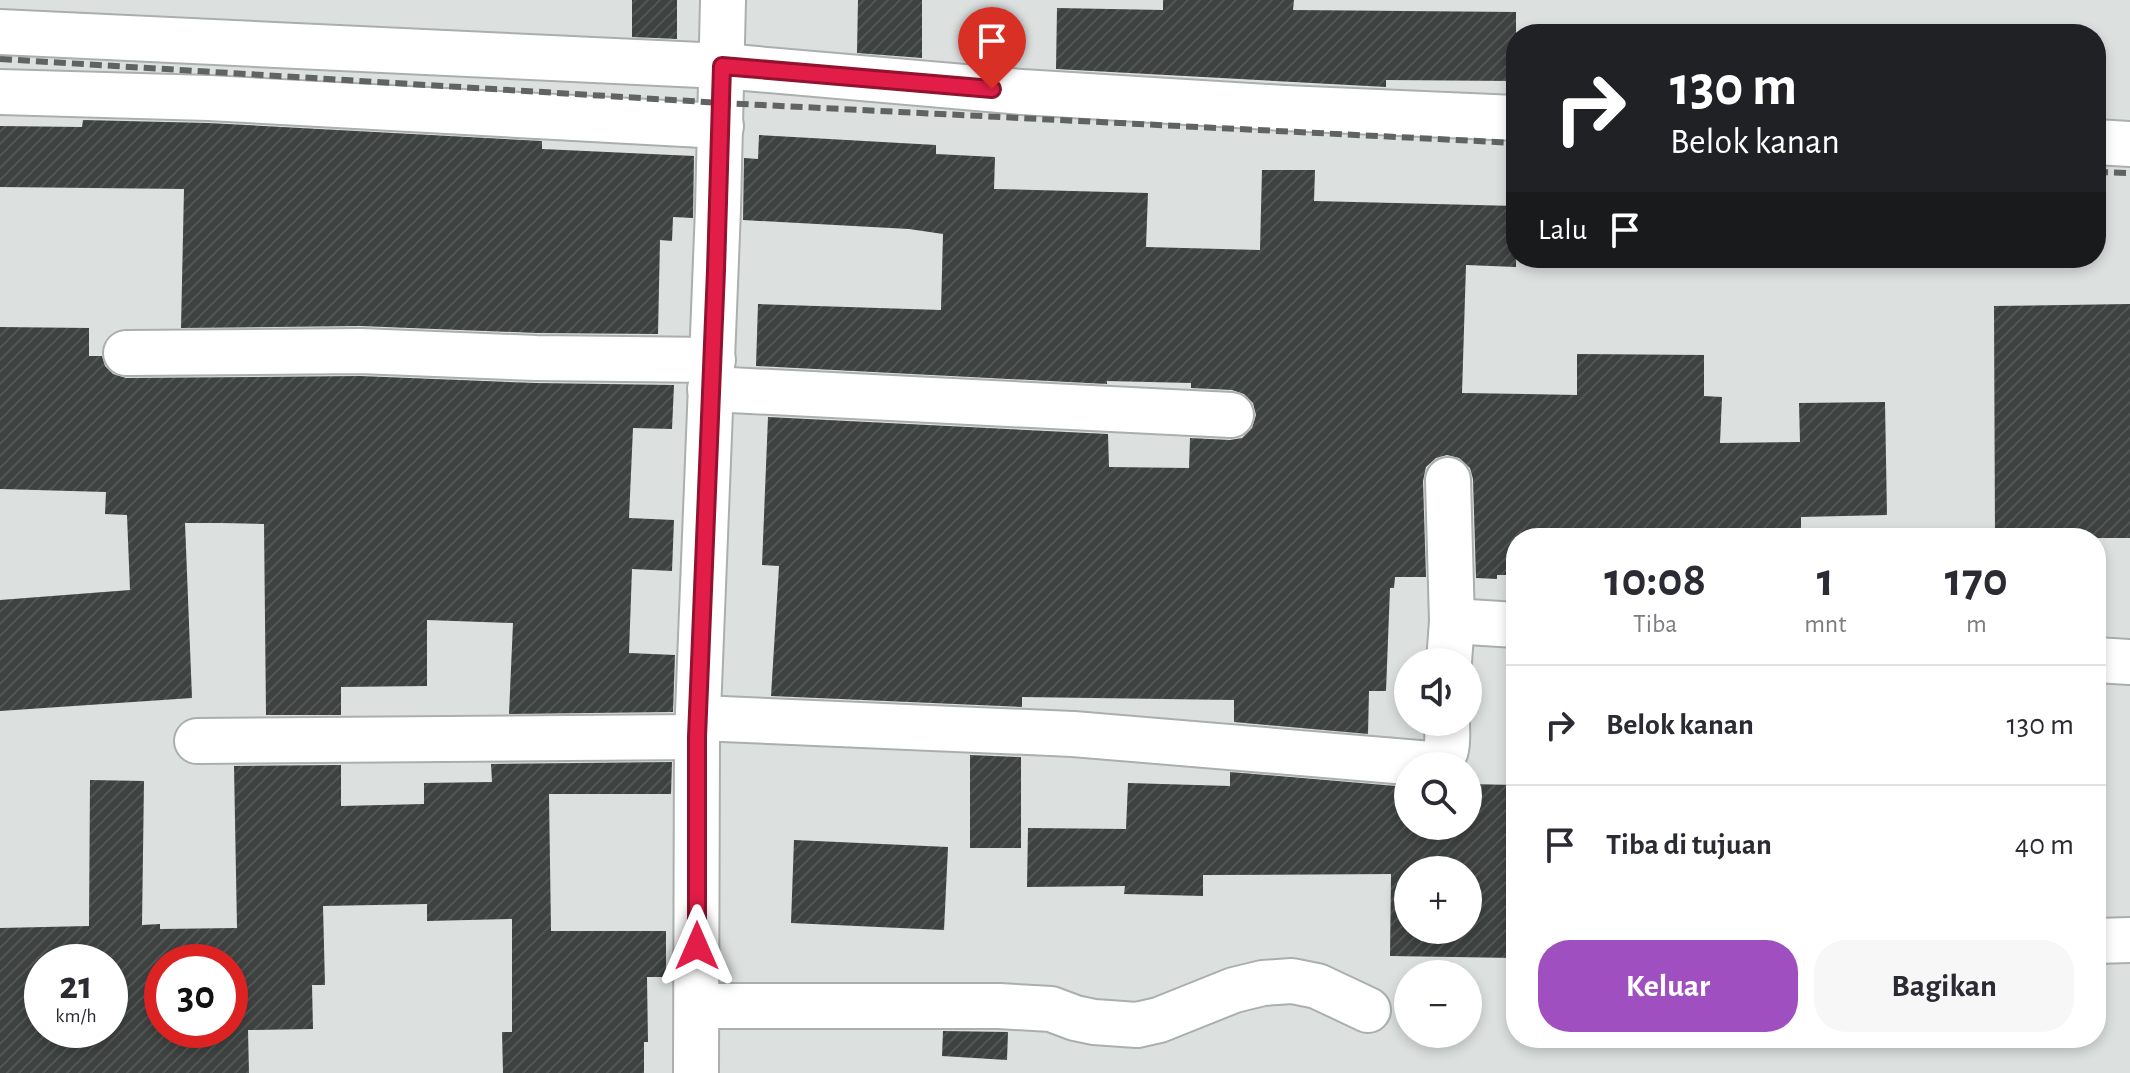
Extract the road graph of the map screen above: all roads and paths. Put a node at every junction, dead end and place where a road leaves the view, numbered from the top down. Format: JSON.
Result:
{"nodes":[{"id":1,"x":723,"y":0,"type":"edge"},
{"id":2,"x":0,"y":32,"type":"edge"},
{"id":3,"x":722,"y":66,"type":"junction"},
{"id":4,"x":0,"y":92,"type":"edge"},
{"id":5,"x":1506,"y":118,"type":"edge"},
{"id":6,"x":721,"y":126,"type":"junction"},
{"id":7,"x":2106,"y":143,"type":"edge"},
{"id":8,"x":2130,"y":144,"type":"edge"},
{"id":9,"x":126,"y":353,"type":"dead end"},
{"id":10,"x":712,"y":375,"type":"junction"},
{"id":11,"x":1231,"y":415,"type":"dead end"},
{"id":12,"x":1448,"y":480,"type":"dead end"},
{"id":13,"x":1506,"y":628,"type":"edge"},
{"id":14,"x":1451,"y":642,"type":"edge"},
{"id":15,"x":2106,"y":661,"type":"edge"},
{"id":16,"x":2130,"y":662,"type":"edge"},
{"id":17,"x":698,"y":728,"type":"junction"},
{"id":18,"x":1447,"y":736,"type":"edge"},
{"id":19,"x":197,"y":741,"type":"dead end"},
{"id":20,"x":2130,"y":940,"type":"edge"},
{"id":21,"x":2106,"y":941,"type":"edge"},
{"id":22,"x":698,"y":1006,"type":"junction"},
{"id":23,"x":1368,"y":1010,"type":"dead end"},
{"id":24,"x":696,"y":1073,"type":"edge"}],
"edges":[{"from":1,"to":3,"type":"street"},
{"from":2,"to":3,"type":"street"},
{"from":3,"to":5,"type":"street"},
{"from":3,"to":6,"type":"street"},
{"from":4,"to":6,"type":"street"},
{"from":6,"to":10,"type":"street"},
{"from":7,"to":8,"type":"street"},
{"from":9,"to":10,"type":"street"},
{"from":10,"to":11,"type":"street"},
{"from":10,"to":17,"type":"street"},
{"from":12,"to":14,"type":"street"},
{"from":13,"to":14,"type":"street"},
{"from":15,"to":16,"type":"street"},
{"from":17,"to":18,"type":"street"},
{"from":17,"to":19,"type":"street"},
{"from":17,"to":22,"type":"street"},
{"from":20,"to":21,"type":"street"},
{"from":22,"to":23,"type":"street"},
{"from":22,"to":24,"type":"street"}]}
